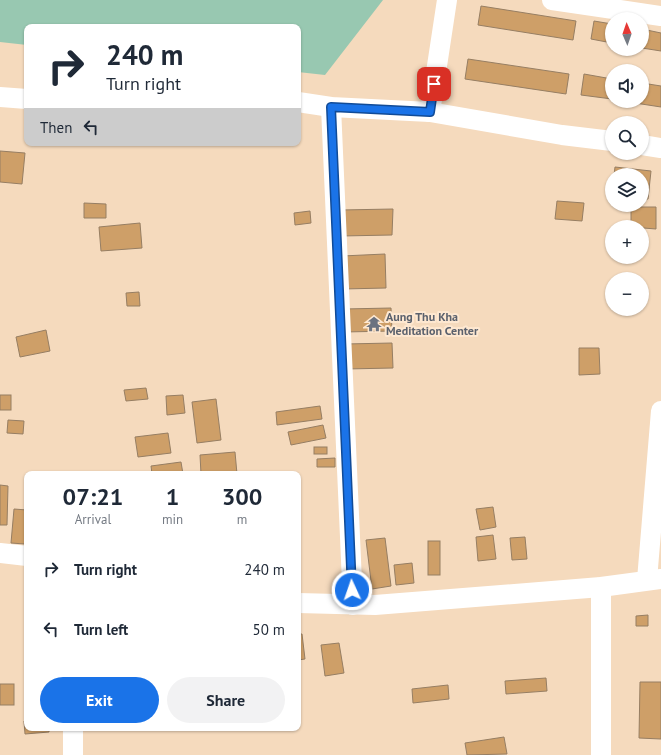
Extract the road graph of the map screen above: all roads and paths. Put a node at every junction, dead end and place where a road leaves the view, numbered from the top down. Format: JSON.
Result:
{"nodes":[{"id":1,"x":447,"y":0,"type":"edge"},
{"id":2,"x":552,"y":0,"type":"edge"},
{"id":3,"x":661,"y":16,"type":"edge"},
{"id":4,"x":0,"y":97,"type":"edge"},
{"id":5,"x":24,"y":99,"type":"edge"},
{"id":6,"x":301,"y":102,"type":"edge"},
{"id":7,"x":331,"y":107,"type":"junction"},
{"id":8,"x":430,"y":112,"type":"junction"},
{"id":9,"x":605,"y":141,"type":"edge"},
{"id":10,"x":649,"y":147,"type":"edge"},
{"id":11,"x":661,"y":148,"type":"edge"},
{"id":12,"x":661,"y":411,"type":"edge"},
{"id":13,"x":0,"y":553,"type":"edge"},
{"id":14,"x":24,"y":556,"type":"edge"},
{"id":15,"x":654,"y":580,"type":"edge"},
{"id":16,"x":601,"y":587,"type":"junction"},
{"id":17,"x":301,"y":603,"type":"edge"},
{"id":18,"x":353,"y":606,"type":"junction"},
{"id":19,"x":73,"y":731,"type":"edge"},
{"id":20,"x":73,"y":755,"type":"edge"},
{"id":21,"x":601,"y":755,"type":"edge"}],
"edges":[{"from":1,"to":8,"type":"street"},
{"from":2,"to":3,"type":"street"},
{"from":4,"to":5,"type":"street"},
{"from":6,"to":7,"type":"street"},
{"from":7,"to":8,"type":"street"},
{"from":7,"to":18,"type":"street"},
{"from":8,"to":9,"type":"street"},
{"from":10,"to":11,"type":"street"},
{"from":12,"to":15,"type":"street"},
{"from":13,"to":14,"type":"street"},
{"from":15,"to":16,"type":"street"},
{"from":16,"to":18,"type":"street"},
{"from":16,"to":21,"type":"street"},
{"from":17,"to":18,"type":"street"},
{"from":19,"to":20,"type":"street"}]}
